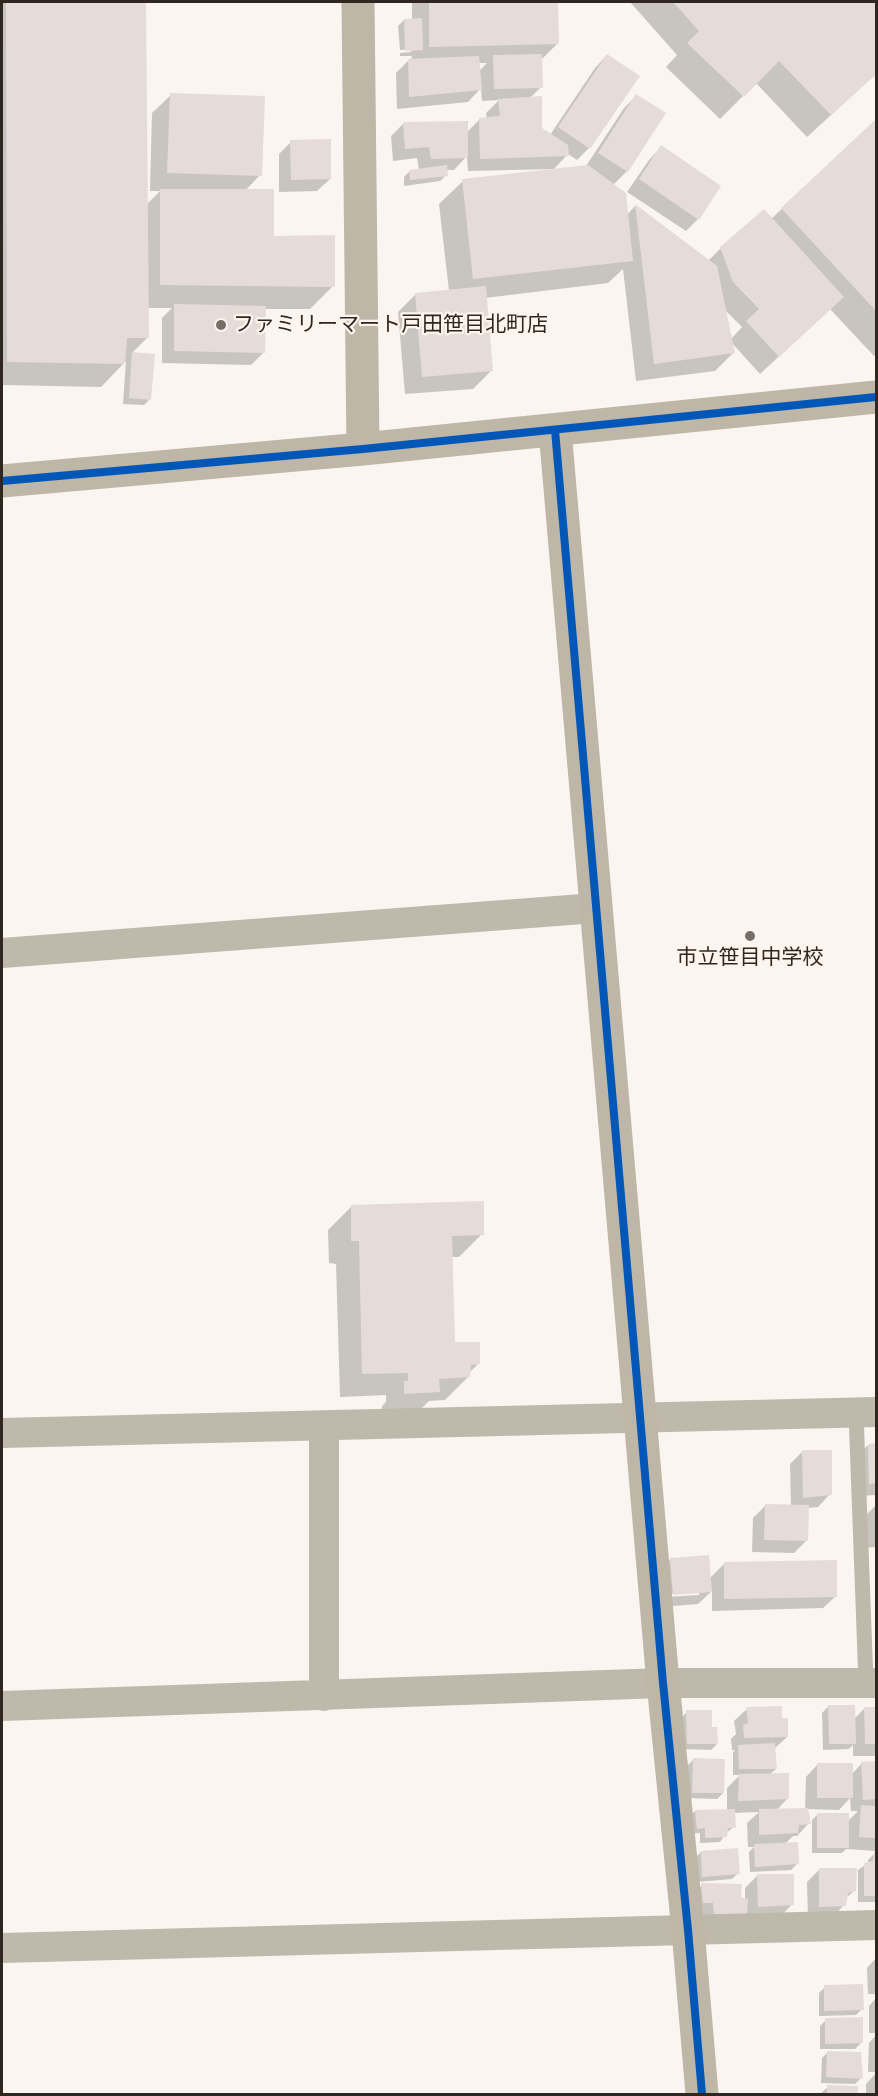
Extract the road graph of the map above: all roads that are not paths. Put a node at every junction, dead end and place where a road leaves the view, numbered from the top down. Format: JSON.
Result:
{"nodes":[{"id":1,"x":358,"y":2,"type":"edge"},
{"id":2,"x":876,"y":397,"type":"edge"},
{"id":3,"x":555,"y":430,"type":"junction"},
{"id":4,"x":363,"y":449,"type":"junction"},
{"id":5,"x":2,"y":481,"type":"edge"},
{"id":6,"x":596,"y":908,"type":"junction"},
{"id":7,"x":2,"y":953,"type":"edge"},
{"id":8,"x":866,"y":1413,"type":"edge"},
{"id":9,"x":641,"y":1419,"type":"junction"},
{"id":10,"x":324,"y":1426,"type":"junction"},
{"id":11,"x":2,"y":1433,"type":"edge"},
{"id":12,"x":663,"y":1683,"type":"junction"},
{"id":13,"x":871,"y":1683,"type":"edge"},
{"id":14,"x":324,"y":1696,"type":"junction"},
{"id":15,"x":2,"y":1706,"type":"edge"},
{"id":16,"x":876,"y":1925,"type":"edge"},
{"id":17,"x":688,"y":1930,"type":"junction"},
{"id":18,"x":2,"y":1948,"type":"edge"},
{"id":19,"x":702,"y":2094,"type":"edge"}],
"edges":[{"from":1,"to":4,"type":"street"},
{"from":2,"to":3,"type":"street"},
{"from":3,"to":4,"type":"street"},
{"from":3,"to":6,"type":"street"},
{"from":4,"to":5,"type":"street"},
{"from":6,"to":7,"type":"street"},
{"from":6,"to":9,"type":"street"},
{"from":8,"to":9,"type":"street"},
{"from":8,"to":13,"type":"lane"},
{"from":9,"to":10,"type":"street"},
{"from":9,"to":12,"type":"street"},
{"from":10,"to":11,"type":"street"},
{"from":10,"to":14,"type":"street"},
{"from":12,"to":13,"type":"street"},
{"from":12,"to":14,"type":"street"},
{"from":12,"to":17,"type":"street"},
{"from":14,"to":15,"type":"street"},
{"from":16,"to":17,"type":"street"},
{"from":17,"to":18,"type":"street"},
{"from":17,"to":19,"type":"street"}]}
